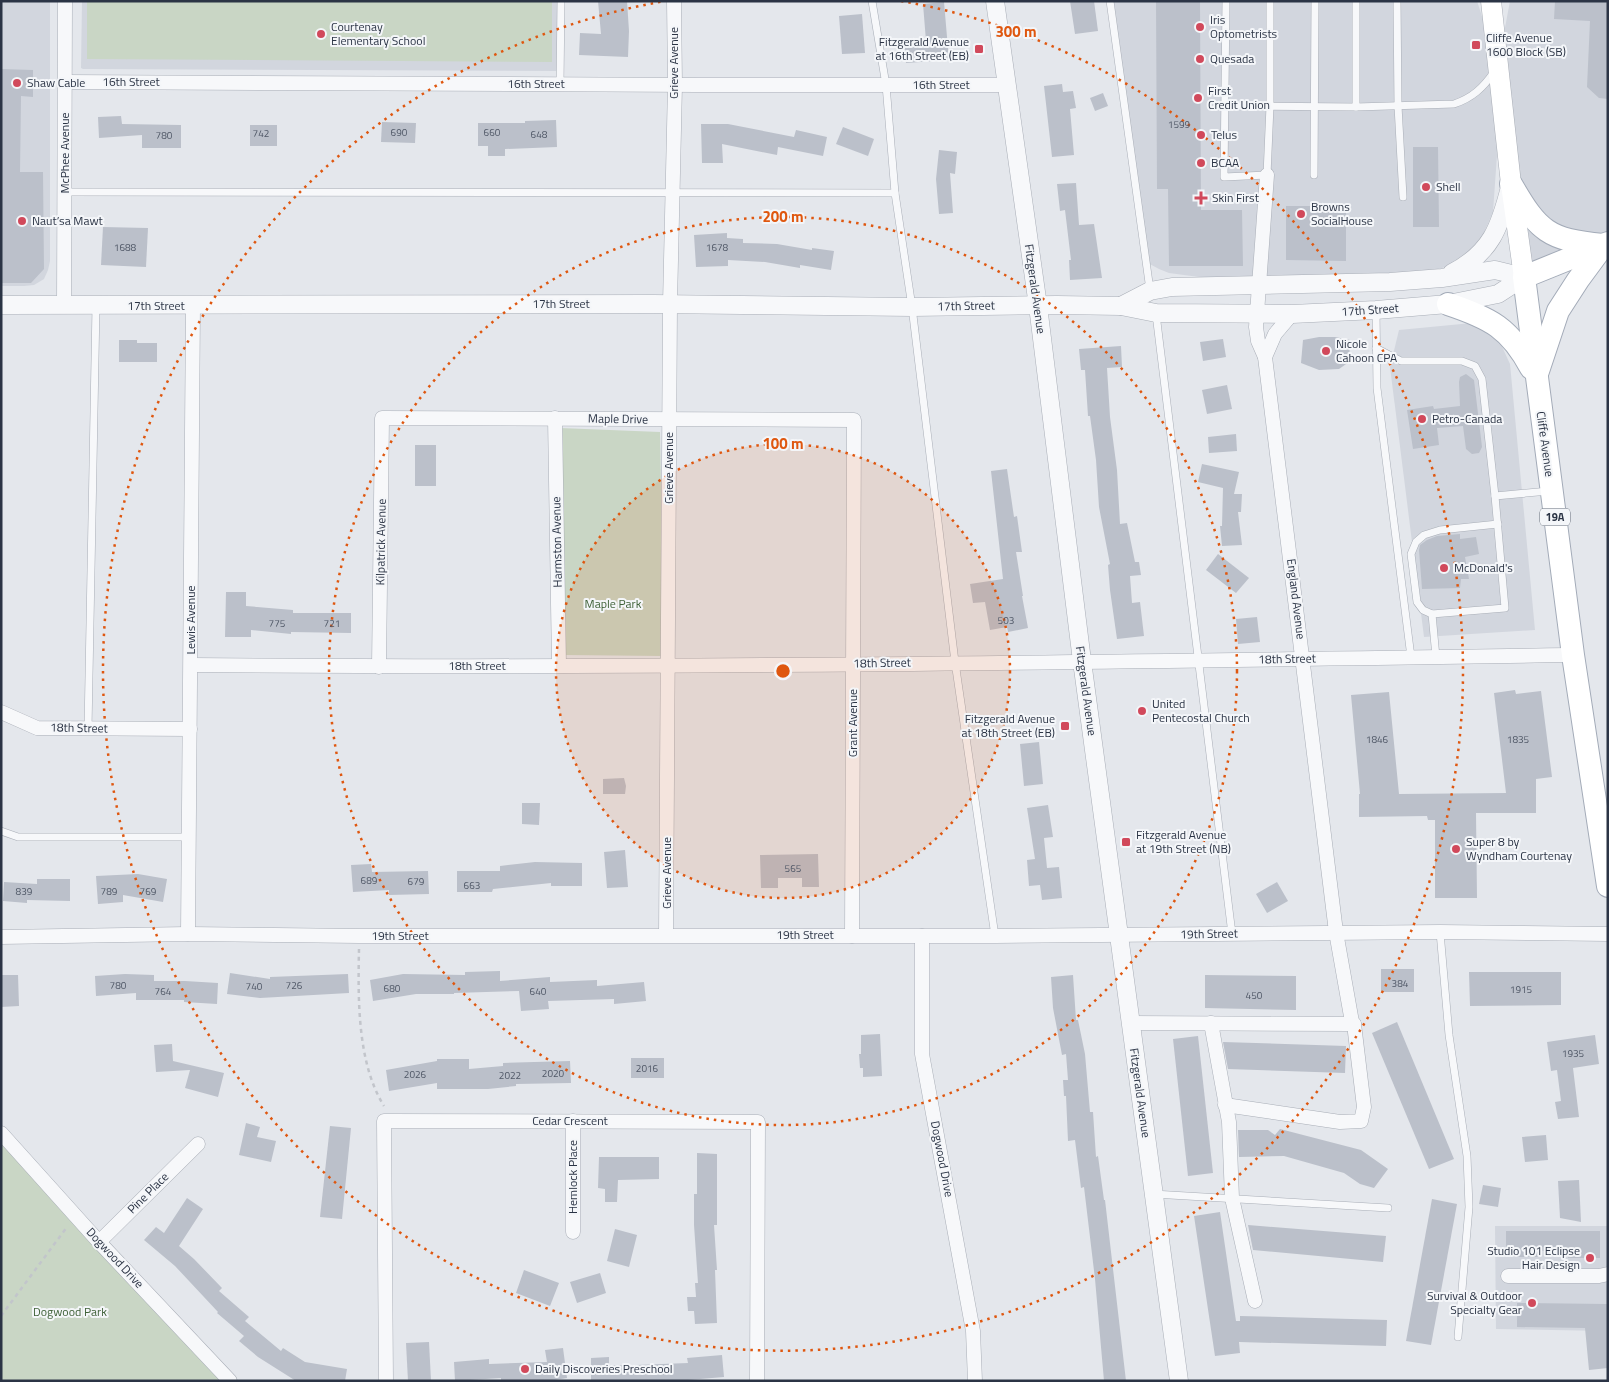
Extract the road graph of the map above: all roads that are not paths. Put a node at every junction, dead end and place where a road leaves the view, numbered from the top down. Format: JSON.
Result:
{"nodes":[{"id":1,"x":65,"y":1,"type":"edge"},
{"id":2,"x":561,"y":1,"type":"edge"},
{"id":3,"x":674,"y":1,"type":"edge"},
{"id":4,"x":872,"y":1,"type":"edge"},
{"id":5,"x":995,"y":1,"type":"edge"},
{"id":6,"x":1110,"y":1,"type":"edge"},
{"id":7,"x":1226,"y":1,"type":"edge"},
{"id":8,"x":1270,"y":1,"type":"edge"},
{"id":9,"x":1315,"y":1,"type":"edge"},
{"id":10,"x":1356,"y":1,"type":"edge"},
{"id":11,"x":1397,"y":1,"type":"edge"},
{"id":12,"x":1491,"y":1,"type":"edge"},
{"id":13,"x":1498,"y":66,"type":"junction"},
{"id":14,"x":65,"y":82,"type":"junction"},
{"id":15,"x":560,"y":84,"type":"junction"},
{"id":16,"x":675,"y":85,"type":"junction"},
{"id":17,"x":886,"y":85,"type":"junction"},
{"id":18,"x":1006,"y":85,"type":"junction"},
{"id":19,"x":1225,"y":106,"type":"junction"},
{"id":20,"x":1270,"y":106,"type":"junction"},
{"id":21,"x":1315,"y":106,"type":"junction"},
{"id":22,"x":1356,"y":106,"type":"junction"},
{"id":23,"x":1398,"y":106,"type":"junction"},
{"id":24,"x":1267,"y":175,"type":"junction"},
{"id":25,"x":1314,"y":175,"type":"dead end"},
{"id":26,"x":1511,"y":184,"type":"junction"},
{"id":27,"x":65,"y":192,"type":"junction"},
{"id":28,"x":671,"y":194,"type":"junction"},
{"id":29,"x":895,"y":194,"type":"junction"},
{"id":30,"x":1403,"y":197,"type":"dead end"},
{"id":31,"x":1606,"y":244,"type":"edge"},
{"id":32,"x":1524,"y":277,"type":"junction"},
{"id":33,"x":1442,"y":278,"type":"junction"},
{"id":34,"x":1259,"y":285,"type":"junction"},
{"id":35,"x":1150,"y":291,"type":"junction"},
{"id":36,"x":670,"y":304,"type":"junction"},
{"id":37,"x":1448,"y":304,"type":"junction"},
{"id":38,"x":1,"y":305,"type":"edge"},
{"id":39,"x":64,"y":306,"type":"junction"},
{"id":40,"x":96,"y":306,"type":"junction"},
{"id":41,"x":193,"y":306,"type":"junction"},
{"id":42,"x":1038,"y":306,"type":"junction"},
{"id":43,"x":1121,"y":306,"type":"junction"},
{"id":44,"x":912,"y":307,"type":"junction"},
{"id":45,"x":1376,"y":310,"type":"junction"},
{"id":46,"x":1156,"y":313,"type":"junction"},
{"id":47,"x":1256,"y":314,"type":"junction"},
{"id":48,"x":1292,"y":314,"type":"junction"},
{"id":49,"x":1376,"y":348,"type":"junction"},
{"id":50,"x":1265,"y":357,"type":"junction"},
{"id":51,"x":1536,"y":378,"type":"junction"},
{"id":52,"x":382,"y":418,"type":"joint"},
{"id":53,"x":555,"y":418,"type":"junction"},
{"id":54,"x":670,"y":419,"type":"junction"},
{"id":55,"x":854,"y":420,"type":"joint"},
{"id":56,"x":1552,"y":491,"type":"junction"},
{"id":57,"x":1495,"y":496,"type":"junction"},
{"id":58,"x":1498,"y":524,"type":"junction"},
{"id":59,"x":1432,"y":614,"type":"junction"},
{"id":60,"x":1573,"y":656,"type":"junction"},
{"id":61,"x":1436,"y":657,"type":"junction"},
{"id":62,"x":1411,"y":658,"type":"junction"},
{"id":63,"x":1303,"y":659,"type":"junction"},
{"id":64,"x":1198,"y":660,"type":"junction"},
{"id":65,"x":1082,"y":661,"type":"junction"},
{"id":66,"x":955,"y":662,"type":"junction"},
{"id":67,"x":853,"y":664,"type":"junction"},
{"id":68,"x":191,"y":665,"type":"junction"},
{"id":69,"x":559,"y":665,"type":"junction"},
{"id":70,"x":380,"y":666,"type":"junction"},
{"id":71,"x":668,"y":666,"type":"junction"},
{"id":72,"x":1,"y":712,"type":"edge"},
{"id":73,"x":88,"y":729,"type":"junction"},
{"id":74,"x":190,"y":729,"type":"junction"},
{"id":75,"x":1,"y":831,"type":"edge"},
{"id":76,"x":189,"y":837,"type":"junction"},
{"id":77,"x":1608,"y":886,"type":"edge"},
{"id":78,"x":1336,"y":932,"type":"junction"},
{"id":79,"x":1440,"y":932,"type":"junction"},
{"id":80,"x":188,"y":934,"type":"junction"},
{"id":81,"x":1232,"y":934,"type":"junction"},
{"id":82,"x":1608,"y":934,"type":"edge"},
{"id":83,"x":666,"y":935,"type":"junction"},
{"id":84,"x":1119,"y":935,"type":"junction"},
{"id":85,"x":852,"y":936,"type":"junction"},
{"id":86,"x":922,"y":936,"type":"junction"},
{"id":87,"x":995,"y":936,"type":"junction"},
{"id":88,"x":1,"y":937,"type":"edge"},
{"id":89,"x":1130,"y":1023,"type":"junction"},
{"id":90,"x":1211,"y":1023,"type":"junction"},
{"id":91,"x":1354,"y":1024,"type":"junction"},
{"id":92,"x":1225,"y":1105,"type":"junction"},
{"id":93,"x":573,"y":1121,"type":"junction"},
{"id":94,"x":1,"y":1134,"type":"edge"},
{"id":95,"x":198,"y":1144,"type":"dead end"},
{"id":96,"x":1153,"y":1194,"type":"junction"},
{"id":97,"x":1232,"y":1198,"type":"junction"},
{"id":98,"x":1388,"y":1208,"type":"dead end"},
{"id":99,"x":573,"y":1232,"type":"dead end"},
{"id":100,"x":99,"y":1242,"type":"junction"},
{"id":101,"x":1508,"y":1276,"type":"dead end"},
{"id":102,"x":1605,"y":1277,"type":"edge"},
{"id":103,"x":1255,"y":1301,"type":"dead end"},
{"id":104,"x":1458,"y":1337,"type":"dead end"},
{"id":105,"x":230,"y":1381,"type":"edge"},
{"id":106,"x":386,"y":1381,"type":"edge"},
{"id":107,"x":757,"y":1381,"type":"edge"},
{"id":108,"x":975,"y":1381,"type":"edge"},
{"id":109,"x":1179,"y":1381,"type":"edge"}],
"edges":[{"from":1,"to":14,"type":"street","name":"McPhee Avenue"},
{"from":2,"to":15,"type":"lane"},
{"from":3,"to":16,"type":"street","name":"Grieve Avenue"},
{"from":4,"to":17,"type":"lane"},
{"from":5,"to":18,"type":"street","name":"Fitzgerald Avenue"},
{"from":6,"to":35,"type":"lane"},
{"from":7,"to":19,"type":"lane"},
{"from":8,"to":20,"type":"lane"},
{"from":9,"to":21,"type":"lane"},
{"from":10,"to":22,"type":"lane"},
{"from":11,"to":23,"type":"lane"},
{"from":12,"to":13,"type":"main road","name":"Cliffe Avenue"},
{"from":13,"to":23,"type":"lane"},
{"from":13,"to":26,"type":"main road","name":"Cliffe Avenue"},
{"from":14,"to":15,"type":"street","name":"16th Street"},
{"from":14,"to":27,"type":"street","name":"McPhee Avenue"},
{"from":15,"to":16,"type":"street","name":"16th Street"},
{"from":16,"to":17,"type":"street","name":"16th Street"},
{"from":16,"to":28,"type":"street","name":"Grieve Avenue"},
{"from":17,"to":18,"type":"street","name":"16th Street"},
{"from":17,"to":29,"type":"lane"},
{"from":18,"to":42,"type":"street","name":"Fitzgerald Avenue"},
{"from":19,"to":20,"type":"lane"},
{"from":19,"to":24,"type":"lane"},
{"from":20,"to":21,"type":"lane"},
{"from":20,"to":24,"type":"lane"},
{"from":21,"to":22,"type":"lane"},
{"from":21,"to":25,"type":"lane"},
{"from":22,"to":23,"type":"lane"},
{"from":23,"to":30,"type":"lane"},
{"from":24,"to":34,"type":"street","name":"England Avenue"},
{"from":26,"to":31,"type":"main road"},
{"from":26,"to":32,"type":"main road","name":"Cliffe Avenue"},
{"from":26,"to":33,"type":"street"},
{"from":27,"to":28,"type":"lane"},
{"from":27,"to":39,"type":"street","name":"McPhee Avenue"},
{"from":28,"to":29,"type":"lane"},
{"from":28,"to":36,"type":"street","name":"Grieve Avenue"},
{"from":29,"to":44,"type":"lane"},
{"from":31,"to":32,"type":"main road","name":"17th Street"},
{"from":31,"to":51,"type":"main road"},
{"from":32,"to":33,"type":"street","name":"17th Street"},
{"from":32,"to":37,"type":"street","name":"17th Street"},
{"from":32,"to":51,"type":"main road","name":"Cliffe Avenue","number":"19A"},
{"from":33,"to":34,"type":"street","name":"17th Street"},
{"from":34,"to":35,"type":"street","name":"17th Street"},
{"from":34,"to":47,"type":"street","name":"England Avenue"},
{"from":35,"to":43,"type":"street","name":"17th Street"},
{"from":36,"to":41,"type":"street","name":"17th Street"},
{"from":36,"to":44,"type":"street","name":"17th Street"},
{"from":36,"to":54,"type":"street","name":"Grieve Avenue"},
{"from":37,"to":45,"type":"street","name":"17th Street"},
{"from":37,"to":51,"type":"main road"},
{"from":38,"to":39,"type":"street","name":"17th Street"},
{"from":39,"to":40,"type":"street","name":"17th Street"},
{"from":40,"to":41,"type":"street","name":"17th Street"},
{"from":40,"to":73,"type":"lane"},
{"from":41,"to":68,"type":"street","name":"Lewis Avenue"},
{"from":42,"to":43,"type":"street","name":"17th Street"},
{"from":42,"to":44,"type":"street","name":"17th Street"},
{"from":42,"to":65,"type":"street","name":"Fitzgerald Avenue"},
{"from":43,"to":46,"type":"street","name":"17th Street"},
{"from":44,"to":66,"type":"lane"},
{"from":45,"to":48,"type":"street","name":"17th Street"},
{"from":45,"to":49,"type":"lane"},
{"from":46,"to":47,"type":"street","name":"17th Street"},
{"from":46,"to":64,"type":"lane"},
{"from":47,"to":48,"type":"street","name":"17th Street"},
{"from":47,"to":50,"type":"street","name":"England Avenue"},
{"from":48,"to":50,"type":"street"},
{"from":49,"to":57,"type":"lane"},
{"from":49,"to":62,"type":"lane"},
{"from":50,"to":63,"type":"street","name":"England Avenue"},
{"from":51,"to":56,"type":"main road","name":"Cliffe Avenue","number":"19A"},
{"from":52,"to":53,"type":"street","name":"Maple Drive"},
{"from":52,"to":70,"type":"street","name":"Kilpatrick Avenue"},
{"from":53,"to":54,"type":"street","name":"Maple Drive"},
{"from":53,"to":69,"type":"street","name":"Harmston Avenue"},
{"from":54,"to":55,"type":"street","name":"Maple Drive"},
{"from":54,"to":71,"type":"street","name":"Grieve Avenue"},
{"from":55,"to":67,"type":"street","name":"Grant Avenue"},
{"from":56,"to":57,"type":"lane"},
{"from":56,"to":60,"type":"main road","name":"Cliffe Avenue","number":"19A"},
{"from":57,"to":58,"type":"lane"},
{"from":58,"to":59,"type":"lane"},
{"from":58,"to":59,"type":"lane"},
{"from":59,"to":61,"type":"lane"},
{"from":60,"to":61,"type":"street","name":"18th Street"},
{"from":60,"to":77,"type":"main road","name":"Cliffe Avenue","number":"19A"},
{"from":61,"to":62,"type":"street","name":"18th Street"},
{"from":62,"to":63,"type":"street","name":"18th Street"},
{"from":63,"to":64,"type":"street","name":"18th Street"},
{"from":63,"to":78,"type":"street","name":"England Avenue"},
{"from":64,"to":65,"type":"street","name":"18th Street"},
{"from":64,"to":81,"type":"lane"},
{"from":65,"to":66,"type":"street","name":"18th Street"},
{"from":65,"to":84,"type":"street","name":"Fitzgerald Avenue"},
{"from":66,"to":67,"type":"street","name":"18th Street"},
{"from":66,"to":87,"type":"lane"},
{"from":67,"to":71,"type":"street","name":"18th Street"},
{"from":67,"to":85,"type":"street","name":"Grant Avenue"},
{"from":68,"to":70,"type":"street","name":"18th Street"},
{"from":68,"to":74,"type":"street","name":"Lewis Avenue"},
{"from":69,"to":70,"type":"street","name":"18th Street"},
{"from":69,"to":71,"type":"street","name":"18th Street"},
{"from":71,"to":83,"type":"street","name":"Grieve Avenue"},
{"from":72,"to":73,"type":"street","name":"18th Street"},
{"from":73,"to":74,"type":"street","name":"18th Street"},
{"from":74,"to":76,"type":"street","name":"Lewis Avenue"},
{"from":75,"to":76,"type":"lane"},
{"from":76,"to":80,"type":"street","name":"Lewis Avenue"},
{"from":78,"to":79,"type":"street","name":"19th Street"},
{"from":78,"to":81,"type":"street","name":"19th Street"},
{"from":78,"to":91,"type":"street","name":"England Avenue"},
{"from":79,"to":82,"type":"street","name":"19th Street"},
{"from":79,"to":104,"type":"lane"},
{"from":80,"to":83,"type":"street","name":"19th Street"},
{"from":80,"to":88,"type":"street","name":"19th Street"},
{"from":81,"to":84,"type":"street","name":"19th Street"},
{"from":83,"to":85,"type":"street","name":"19th Street"},
{"from":84,"to":87,"type":"street","name":"19th Street"},
{"from":84,"to":89,"type":"street","name":"Fitzgerald Avenue"},
{"from":85,"to":86,"type":"street","name":"19th Street"},
{"from":86,"to":87,"type":"street","name":"19th Street"},
{"from":86,"to":108,"type":"street","name":"Dogwood Drive"},
{"from":89,"to":90,"type":"street"},
{"from":89,"to":96,"type":"street","name":"Fitzgerald Avenue"},
{"from":90,"to":91,"type":"street"},
{"from":90,"to":92,"type":"street"},
{"from":91,"to":92,"type":"street","name":"England Avenue"},
{"from":92,"to":97,"type":"street"},
{"from":93,"to":99,"type":"street","name":"Hemlock Place"},
{"from":93,"to":106,"type":"street","name":"Cedar Crescent"},
{"from":93,"to":107,"type":"street","name":"Cedar Crescent"},
{"from":94,"to":100,"type":"street","name":"Dogwood Drive"},
{"from":95,"to":100,"type":"street","name":"Pine Place"},
{"from":96,"to":97,"type":"lane"},
{"from":96,"to":109,"type":"street","name":"Fitzgerald Avenue"},
{"from":97,"to":98,"type":"lane"},
{"from":97,"to":103,"type":"street"},
{"from":100,"to":105,"type":"street","name":"Dogwood Drive"},
{"from":101,"to":102,"type":"street"}]}
